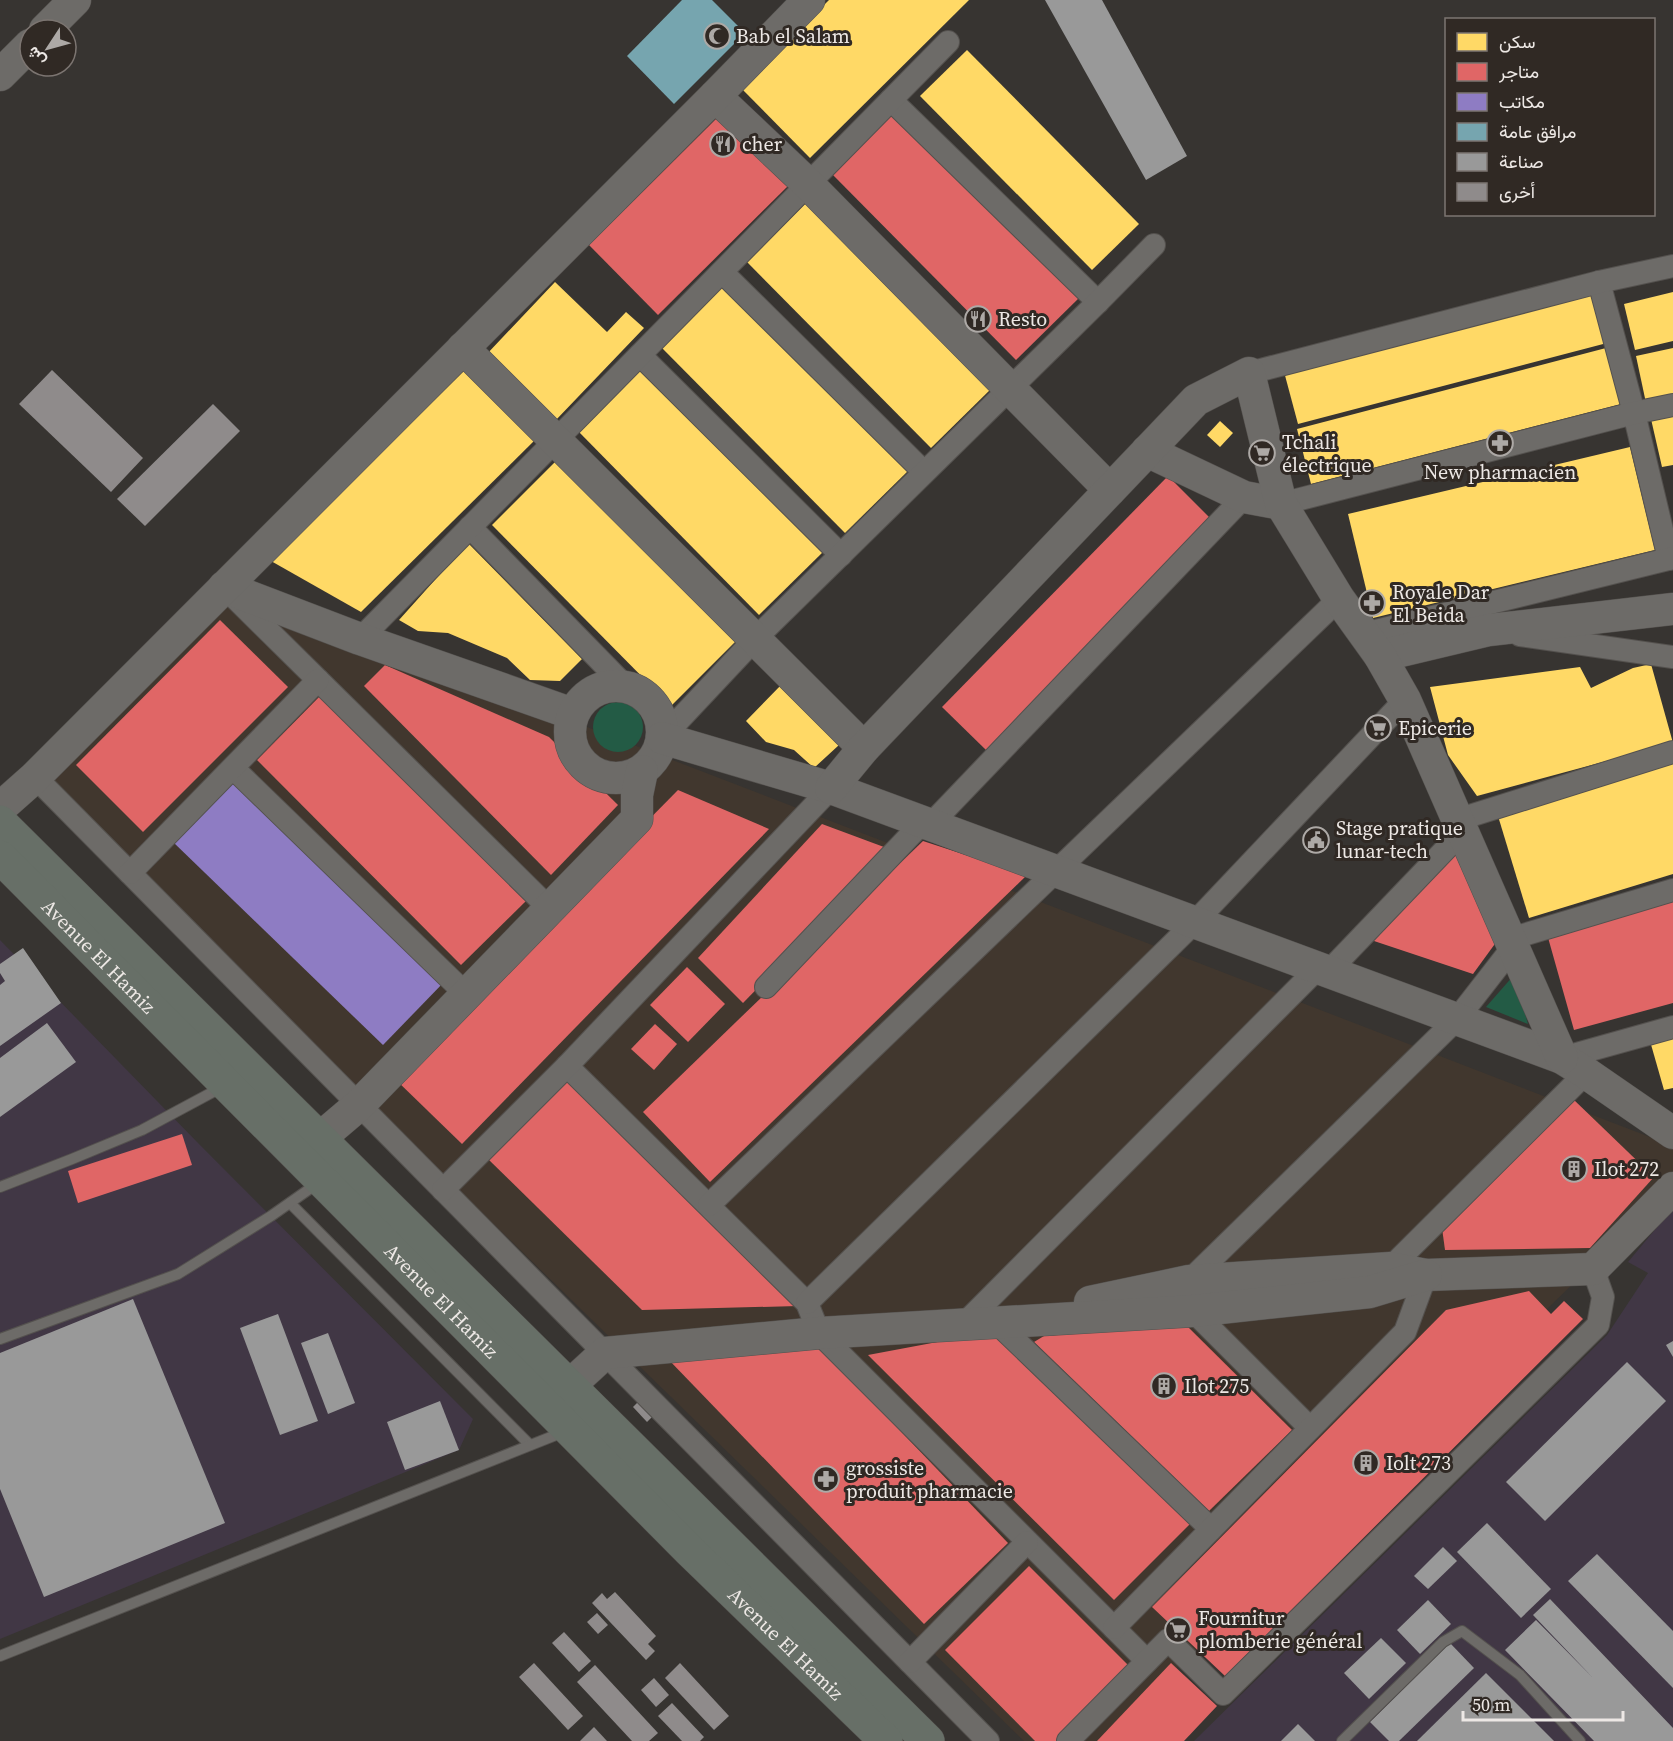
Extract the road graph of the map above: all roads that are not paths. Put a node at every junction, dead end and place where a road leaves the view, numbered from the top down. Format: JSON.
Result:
{"nodes":[{"id":1,"x":75,"y":0,"type":"edge"},
{"id":2,"x":809,"y":0,"type":"edge"},
{"id":3,"x":57,"y":18,"type":"edge"},
{"id":4,"x":948,"y":42,"type":"dead end"},
{"id":5,"x":18,"y":57,"type":"edge"},
{"id":6,"x":0,"y":75,"type":"edge"},
{"id":7,"x":716,"y":96,"type":"junction"},
{"id":8,"x":891,"y":100,"type":"junction"},
{"id":9,"x":808,"y":184,"type":"junction"},
{"id":10,"x":1154,"y":245,"type":"dead end"},
{"id":11,"x":1673,"y":266,"type":"edge"},
{"id":12,"x":722,"y":272,"type":"junction"},
{"id":13,"x":1599,"y":282,"type":"junction"},
{"id":14,"x":1098,"y":302,"type":"junction"},
{"id":15,"x":463,"y":348,"type":"junction"},
{"id":16,"x":640,"y":355,"type":"junction"},
{"id":17,"x":1249,"y":373,"type":"junction"},
{"id":18,"x":1009,"y":388,"type":"junction"},
{"id":19,"x":1673,"y":405,"type":"edge"},
{"id":20,"x":1634,"y":413,"type":"junction"},
{"id":21,"x":556,"y":440,"type":"junction"},
{"id":22,"x":1147,"y":451,"type":"junction"},
{"id":23,"x":924,"y":472,"type":"junction"},
{"id":24,"x":1110,"y":490,"type":"junction"},
{"id":25,"x":1244,"y":498,"type":"junction"},
{"id":26,"x":1281,"y":504,"type":"junction"},
{"id":27,"x":470,"y":527,"type":"junction"},
{"id":28,"x":841,"y":555,"type":"junction"},
{"id":29,"x":1671,"y":559,"type":"edge"},
{"id":30,"x":224,"y":587,"type":"junction"},
{"id":31,"x":1339,"y":600,"type":"junction"},
{"id":32,"x":1673,"y":609,"type":"edge"},
{"id":33,"x":1489,"y":630,"type":"junction"},
{"id":34,"x":360,"y":639,"type":"junction"},
{"id":35,"x":755,"y":639,"type":"junction"},
{"id":36,"x":1372,"y":645,"type":"junction"},
{"id":37,"x":1673,"y":657,"type":"edge"},
{"id":38,"x":318,"y":680,"type":"junction"},
{"id":39,"x":625,"y":686,"type":"junction"},
{"id":40,"x":1405,"y":700,"type":"junction"},
{"id":41,"x":573,"y":714,"type":"junction"},
{"id":42,"x":662,"y":738,"type":"junction"},
{"id":43,"x":864,"y":748,"type":"junction"},
{"id":44,"x":1673,"y":752,"type":"edge"},
{"id":45,"x":233,"y":768,"type":"junction"},
{"id":46,"x":642,"y":771,"type":"junction"},
{"id":47,"x":35,"y":777,"type":"junction"},
{"id":48,"x":831,"y":788,"type":"junction"},
{"id":49,"x":0,"y":808,"type":"edge"},
{"id":50,"x":0,"y":822,"type":"edge"},
{"id":51,"x":927,"y":823,"type":"junction"},
{"id":52,"x":1460,"y":826,"type":"junction"},
{"id":53,"x":0,"y":857,"type":"edge"},
{"id":54,"x":1058,"y":871,"type":"junction"},
{"id":55,"x":130,"y":873,"type":"junction"},
{"id":56,"x":1673,"y":890,"type":"edge"},
{"id":57,"x":550,"y":909,"type":"junction"},
{"id":58,"x":1195,"y":922,"type":"junction"},
{"id":59,"x":1511,"y":943,"type":"junction"},
{"id":60,"x":1323,"y":970,"type":"junction"},
{"id":61,"x":766,"y":987,"type":"dead end"},
{"id":62,"x":467,"y":995,"type":"junction"},
{"id":63,"x":1457,"y":1019,"type":"junction"},
{"id":64,"x":1673,"y":1027,"type":"edge"},
{"id":65,"x":1574,"y":1065,"type":"junction"},
{"id":66,"x":567,"y":1066,"type":"junction"},
{"id":67,"x":227,"y":1085,"type":"junction"},
{"id":68,"x":359,"y":1105,"type":"junction"},
{"id":69,"x":1673,"y":1133,"type":"edge"},
{"id":70,"x":319,"y":1138,"type":"junction"},
{"id":71,"x":322,"y":1180,"type":"junction"},
{"id":72,"x":0,"y":1186,"type":"edge"},
{"id":73,"x":1673,"y":1188,"type":"edge"},
{"id":74,"x":443,"y":1190,"type":"junction"},
{"id":75,"x":290,"y":1203,"type":"junction"},
{"id":76,"x":709,"y":1205,"type":"junction"},
{"id":77,"x":1390,"y":1268,"type":"junction"},
{"id":78,"x":1593,"y":1269,"type":"junction"},
{"id":79,"x":1426,"y":1275,"type":"junction"},
{"id":80,"x":1190,"y":1296,"type":"junction"},
{"id":81,"x":807,"y":1303,"type":"junction"},
{"id":82,"x":996,"y":1322,"type":"junction"},
{"id":83,"x":964,"y":1324,"type":"junction"},
{"id":84,"x":819,"y":1333,"type":"junction"},
{"id":85,"x":0,"y":1339,"type":"edge"},
{"id":86,"x":604,"y":1353,"type":"junction"},
{"id":87,"x":568,"y":1387,"type":"junction"},
{"id":88,"x":1310,"y":1428,"type":"junction"},
{"id":89,"x":569,"y":1430,"type":"junction"},
{"id":90,"x":530,"y":1445,"type":"junction"},
{"id":91,"x":1211,"y":1529,"type":"junction"},
{"id":92,"x":1028,"y":1542,"type":"junction"},
{"id":93,"x":1114,"y":1628,"type":"junction"},
{"id":94,"x":0,"y":1656,"type":"edge"},
{"id":95,"x":1147,"y":1661,"type":"junction"},
{"id":96,"x":910,"y":1662,"type":"junction"},
{"id":97,"x":886,"y":1741,"type":"edge"},
{"id":98,"x":928,"y":1741,"type":"edge"},
{"id":99,"x":988,"y":1741,"type":"edge"},
{"id":100,"x":1068,"y":1741,"type":"edge"},
{"id":101,"x":1342,"y":1741,"type":"edge"},
{"id":102,"x":1580,"y":1741,"type":"edge"}],
"edges":[{"from":1,"to":3,"type":"street"},
{"from":2,"to":7,"type":"street"},
{"from":4,"to":8,"type":"street"},
{"from":5,"to":6,"type":"street"},
{"from":7,"to":9,"type":"street"},
{"from":7,"to":15,"type":"street"},
{"from":8,"to":9,"type":"street"},
{"from":8,"to":14,"type":"street"},
{"from":9,"to":12,"type":"street"},
{"from":9,"to":18,"type":"street"},
{"from":10,"to":14,"type":"street"},
{"from":11,"to":13,"type":"street"},
{"from":12,"to":16,"type":"street"},
{"from":12,"to":23,"type":"street"},
{"from":13,"to":17,"type":"street"},
{"from":13,"to":20,"type":"street"},
{"from":14,"to":18,"type":"street"},
{"from":15,"to":21,"type":"street"},
{"from":15,"to":30,"type":"street"},
{"from":16,"to":21,"type":"street"},
{"from":16,"to":28,"type":"street"},
{"from":17,"to":22,"type":"street"},
{"from":17,"to":26,"type":"street"},
{"from":18,"to":23,"type":"street"},
{"from":18,"to":24,"type":"street"},
{"from":19,"to":20,"type":"street"},
{"from":20,"to":26,"type":"street"},
{"from":20,"to":29,"type":"street"},
{"from":21,"to":27,"type":"street"},
{"from":21,"to":35,"type":"street"},
{"from":22,"to":24,"type":"street"},
{"from":22,"to":25,"type":"street"},
{"from":23,"to":28,"type":"street"},
{"from":24,"to":43,"type":"street"},
{"from":25,"to":26,"type":"street"},
{"from":25,"to":51,"type":"street"},
{"from":26,"to":31,"type":"street"},
{"from":27,"to":34,"type":"street"},
{"from":27,"to":39,"type":"street"},
{"from":28,"to":35,"type":"street"},
{"from":29,"to":36,"type":"street"},
{"from":30,"to":34,"type":"street"},
{"from":30,"to":38,"type":"street"},
{"from":30,"to":47,"type":"street"},
{"from":31,"to":36,"type":"street"},
{"from":31,"to":54,"type":"street"},
{"from":32,"to":33,"type":"street"},
{"from":33,"to":36,"type":"street"},
{"from":33,"to":37,"type":"street"},
{"from":34,"to":41,"type":"street"},
{"from":35,"to":42,"type":"street"},
{"from":35,"to":43,"type":"street"},
{"from":36,"to":40,"type":"street"},
{"from":38,"to":45,"type":"street"},
{"from":38,"to":57,"type":"street"},
{"from":39,"to":41,"type":"street"},
{"from":39,"to":42,"type":"street"},
{"from":40,"to":52,"type":"street"},
{"from":40,"to":58,"type":"street"},
{"from":41,"to":46,"type":"street"},
{"from":42,"to":46,"type":"street"},
{"from":42,"to":48,"type":"street"},
{"from":43,"to":48,"type":"street"},
{"from":44,"to":52,"type":"street"},
{"from":45,"to":55,"type":"street"},
{"from":45,"to":62,"type":"street"},
{"from":46,"to":57,"type":"street"},
{"from":47,"to":49,"type":"street"},
{"from":47,"to":55,"type":"street"},
{"from":48,"to":51,"type":"street"},
{"from":48,"to":66,"type":"street"},
{"from":50,"to":70,"type":"highway"},
{"from":51,"to":54,"type":"street"},
{"from":51,"to":61,"type":"street"},
{"from":52,"to":59,"type":"street"},
{"from":52,"to":60,"type":"street"},
{"from":53,"to":67,"type":"highway","name":"Avenue El Hamiz"},
{"from":54,"to":58,"type":"street"},
{"from":54,"to":76,"type":"street"},
{"from":55,"to":68,"type":"street"},
{"from":56,"to":59,"type":"street"},
{"from":57,"to":62,"type":"street"},
{"from":58,"to":60,"type":"street"},
{"from":58,"to":81,"type":"street"},
{"from":59,"to":63,"type":"street"},
{"from":59,"to":65,"type":"street"},
{"from":60,"to":63,"type":"street"},
{"from":60,"to":83,"type":"street"},
{"from":62,"to":68,"type":"street"},
{"from":63,"to":65,"type":"street"},
{"from":63,"to":80,"type":"street"},
{"from":64,"to":65,"type":"street"},
{"from":65,"to":69,"type":"street"},
{"from":65,"to":77,"type":"street"},
{"from":66,"to":74,"type":"street"},
{"from":66,"to":76,"type":"street"},
{"from":67,"to":71,"type":"highway","name":"Avenue El Hamiz"},
{"from":67,"to":72,"type":"lane"},
{"from":68,"to":70,"type":"street"},
{"from":68,"to":74,"type":"street"},
{"from":70,"to":87,"type":"highway"},
{"from":71,"to":75,"type":"lane"},
{"from":71,"to":89,"type":"highway","name":"Avenue El Hamiz"},
{"from":73,"to":78,"type":"street"},
{"from":74,"to":86,"type":"street"},
{"from":75,"to":85,"type":"lane"},
{"from":75,"to":90,"type":"lane"},
{"from":76,"to":81,"type":"street"},
{"from":77,"to":79,"type":"street"},
{"from":77,"to":80,"type":"street"},
{"from":78,"to":79,"type":"street"},
{"from":78,"to":95,"type":"street"},
{"from":79,"to":80,"type":"street"},
{"from":79,"to":88,"type":"street"},
{"from":80,"to":82,"type":"street"},
{"from":80,"to":88,"type":"street"},
{"from":81,"to":84,"type":"street"},
{"from":82,"to":83,"type":"street"},
{"from":82,"to":91,"type":"street"},
{"from":83,"to":84,"type":"street"},
{"from":84,"to":86,"type":"street"},
{"from":84,"to":92,"type":"street"},
{"from":86,"to":87,"type":"street"},
{"from":86,"to":96,"type":"street"},
{"from":87,"to":98,"type":"highway"},
{"from":88,"to":91,"type":"street"},
{"from":89,"to":90,"type":"lane"},
{"from":89,"to":97,"type":"highway","name":"Avenue El Hamiz"},
{"from":90,"to":94,"type":"lane"},
{"from":91,"to":93,"type":"street"},
{"from":92,"to":93,"type":"street"},
{"from":92,"to":96,"type":"street"},
{"from":93,"to":95,"type":"street"},
{"from":95,"to":100,"type":"street"},
{"from":96,"to":99,"type":"street"},
{"from":101,"to":102,"type":"lane"}]}
